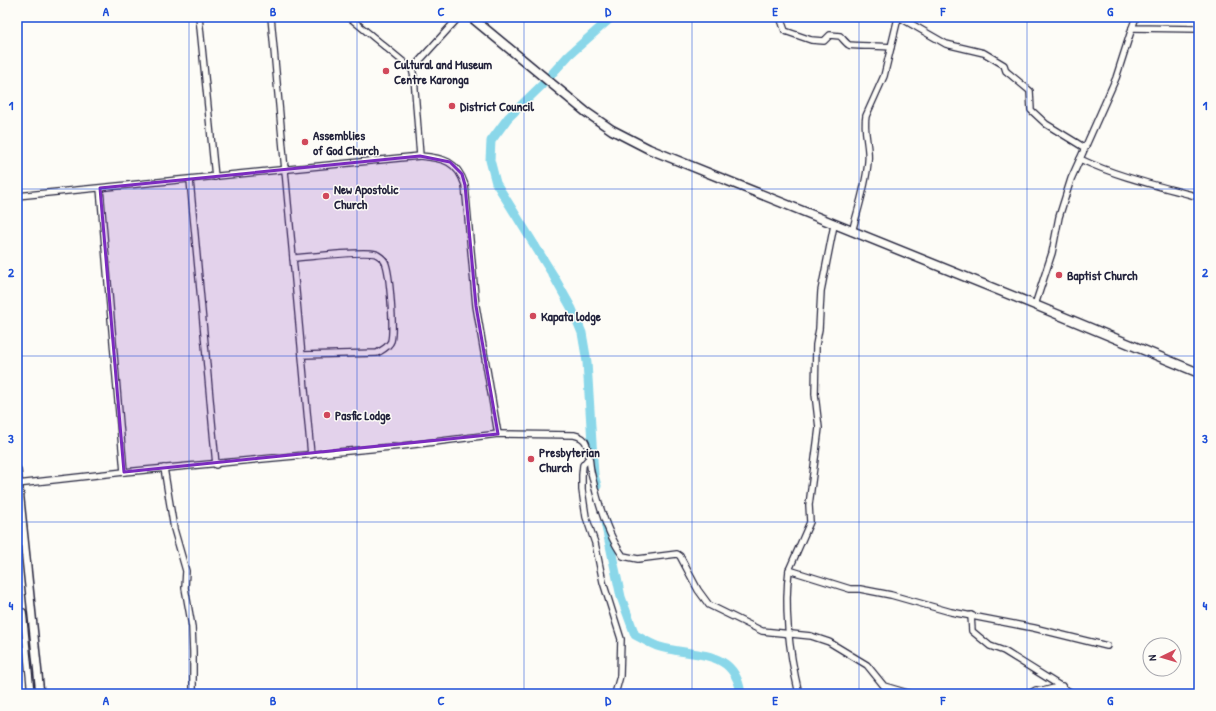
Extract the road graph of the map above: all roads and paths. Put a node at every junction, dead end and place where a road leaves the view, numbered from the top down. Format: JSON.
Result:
{"nodes":[{"id":1,"x":199,"y":17,"type":"edge"},
{"id":2,"x":271,"y":17,"type":"edge"},
{"id":3,"x":349,"y":17,"type":"edge"},
{"id":4,"x":459,"y":17,"type":"edge"},
{"id":5,"x":471,"y":17,"type":"edge"},
{"id":6,"x":780,"y":17,"type":"edge"},
{"id":7,"x":1136,"y":17,"type":"edge"},
{"id":8,"x":898,"y":18,"type":"edge"},
{"id":9,"x":1132,"y":28,"type":"junction"},
{"id":10,"x":1199,"y":28,"type":"edge"},
{"id":11,"x":891,"y":46,"type":"junction"},
{"id":12,"x":412,"y":69,"type":"junction"},
{"id":13,"x":1085,"y":148,"type":"junction"},
{"id":14,"x":420,"y":156,"type":"junction"},
{"id":15,"x":1080,"y":159,"type":"junction"},
{"id":16,"x":284,"y":170,"type":"junction"},
{"id":17,"x":215,"y":177,"type":"junction"},
{"id":18,"x":190,"y":180,"type":"junction"},
{"id":19,"x":100,"y":188,"type":"junction"},
{"id":20,"x":17,"y":196,"type":"edge"},
{"id":21,"x":1199,"y":197,"type":"edge"},
{"id":22,"x":834,"y":225,"type":"junction"},
{"id":23,"x":852,"y":232,"type":"junction"},
{"id":24,"x":293,"y":258,"type":"junction"},
{"id":25,"x":1035,"y":305,"type":"junction"},
{"id":26,"x":302,"y":355,"type":"junction"},
{"id":27,"x":1199,"y":373,"type":"edge"},
{"id":28,"x":498,"y":434,"type":"junction"},
{"id":29,"x":311,"y":455,"type":"junction"},
{"id":30,"x":588,"y":459,"type":"junction"},
{"id":31,"x":216,"y":464,"type":"junction"},
{"id":32,"x":164,"y":468,"type":"junction"},
{"id":33,"x":17,"y":470,"type":"edge"},
{"id":34,"x":124,"y":472,"type":"junction"},
{"id":35,"x":18,"y":484,"type":"edge"},
{"id":36,"x":789,"y":570,"type":"junction"},
{"id":37,"x":31,"y":610,"type":"junction"},
{"id":38,"x":20,"y":612,"type":"edge"},
{"id":39,"x":971,"y":615,"type":"junction"},
{"id":40,"x":790,"y":635,"type":"junction"},
{"id":41,"x":1107,"y":646,"type":"dead end"},
{"id":42,"x":1062,"y":686,"type":"junction"},
{"id":43,"x":31,"y":694,"type":"edge"},
{"id":44,"x":40,"y":694,"type":"edge"},
{"id":45,"x":193,"y":694,"type":"edge"},
{"id":46,"x":615,"y":694,"type":"edge"},
{"id":47,"x":799,"y":694,"type":"edge"},
{"id":48,"x":911,"y":694,"type":"edge"},
{"id":49,"x":1029,"y":694,"type":"edge"},
{"id":50,"x":1073,"y":694,"type":"edge"}],
"edges":[{"from":1,"to":17,"type":"street"},
{"from":2,"to":16,"type":"street"},
{"from":3,"to":12,"type":"street"},
{"from":4,"to":12,"type":"street"},
{"from":5,"to":22,"type":"highway"},
{"from":6,"to":11,"type":"street"},
{"from":7,"to":9,"type":"street"},
{"from":8,"to":11,"type":"street"},
{"from":8,"to":13,"type":"street"},
{"from":9,"to":10,"type":"street"},
{"from":9,"to":13,"type":"street"},
{"from":11,"to":23,"type":"street"},
{"from":12,"to":14,"type":"street"},
{"from":13,"to":15,"type":"street"},
{"from":14,"to":16,"type":"street"},
{"from":14,"to":28,"type":"street"},
{"from":15,"to":21,"type":"street"},
{"from":15,"to":25,"type":"street"},
{"from":16,"to":17,"type":"street"},
{"from":16,"to":24,"type":"street"},
{"from":17,"to":18,"type":"street"},
{"from":18,"to":19,"type":"street"},
{"from":18,"to":31,"type":"street"},
{"from":19,"to":20,"type":"street"},
{"from":19,"to":34,"type":"street"},
{"from":22,"to":23,"type":"highway"},
{"from":22,"to":36,"type":"street"},
{"from":23,"to":25,"type":"highway"},
{"from":24,"to":26,"type":"street"},
{"from":24,"to":26,"type":"street"},
{"from":25,"to":27,"type":"highway"},
{"from":26,"to":29,"type":"street"},
{"from":28,"to":29,"type":"street"},
{"from":28,"to":30,"type":"street"},
{"from":29,"to":31,"type":"street"},
{"from":30,"to":40,"type":"street"},
{"from":30,"to":46,"type":"street"},
{"from":31,"to":32,"type":"street"},
{"from":32,"to":34,"type":"street"},
{"from":32,"to":45,"type":"street"},
{"from":33,"to":35,"type":"main road"},
{"from":34,"to":35,"type":"street"},
{"from":35,"to":37,"type":"main road"},
{"from":36,"to":39,"type":"street"},
{"from":36,"to":40,"type":"street"},
{"from":37,"to":38,"type":"street"},
{"from":37,"to":44,"type":"main road"},
{"from":38,"to":43,"type":"street"},
{"from":39,"to":41,"type":"street"},
{"from":39,"to":42,"type":"street"},
{"from":40,"to":47,"type":"street"},
{"from":40,"to":48,"type":"street"},
{"from":42,"to":49,"type":"street"},
{"from":42,"to":50,"type":"street"}]}
